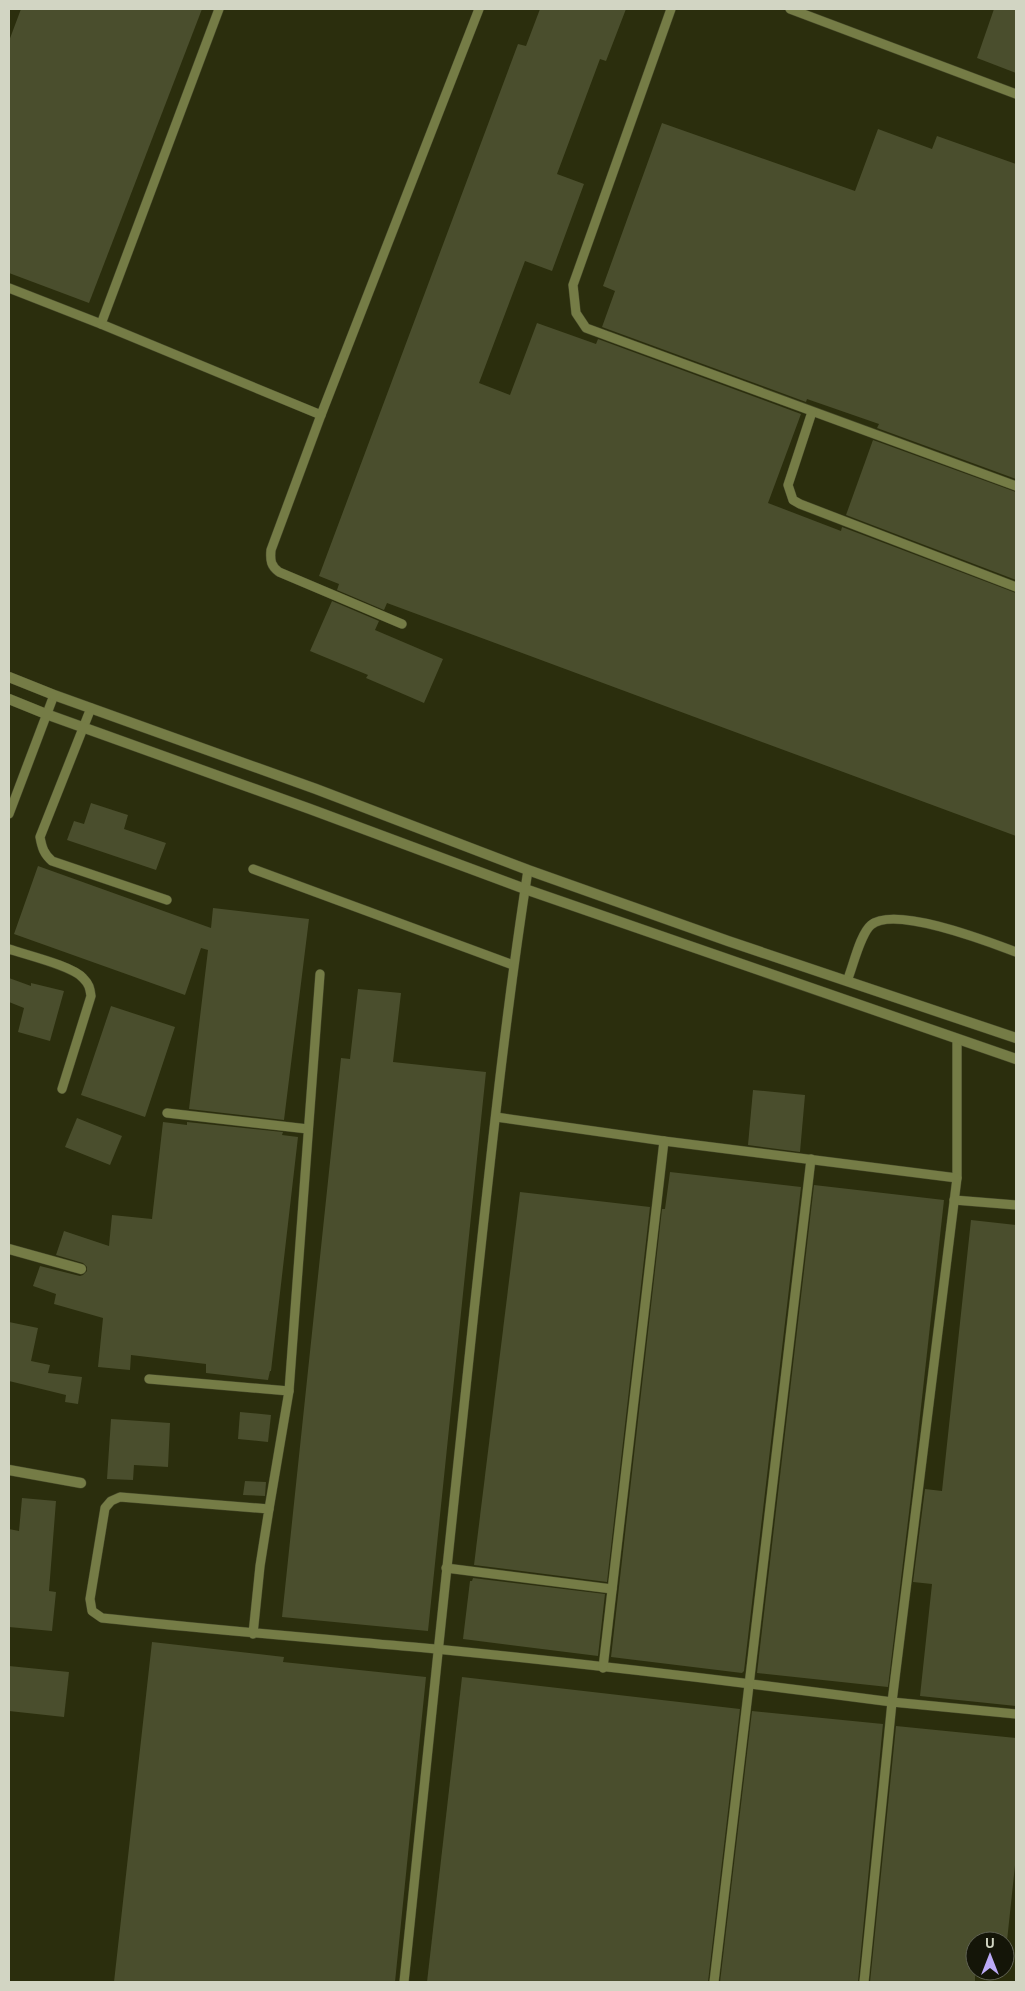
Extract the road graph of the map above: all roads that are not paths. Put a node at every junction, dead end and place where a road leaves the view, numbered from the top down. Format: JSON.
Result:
{"nodes":[{"id":1,"x":219,"y":9,"type":"edge"},
{"id":2,"x":479,"y":9,"type":"edge"},
{"id":3,"x":671,"y":9,"type":"edge"},
{"id":4,"x":790,"y":9,"type":"edge"},
{"id":5,"x":1016,"y":94,"type":"edge"},
{"id":6,"x":9,"y":288,"type":"edge"},
{"id":7,"x":101,"y":324,"type":"junction"},
{"id":8,"x":812,"y":412,"type":"junction"},
{"id":9,"x":321,"y":415,"type":"junction"},
{"id":10,"x":1016,"y":486,"type":"edge"},
{"id":11,"x":1016,"y":587,"type":"edge"},
{"id":12,"x":402,"y":624,"type":"dead end"},
{"id":13,"x":9,"y":677,"type":"edge"},
{"id":14,"x":54,"y":695,"type":"junction"},
{"id":15,"x":9,"y":699,"type":"edge"},
{"id":16,"x":91,"y":708,"type":"junction"},
{"id":17,"x":46,"y":714,"type":"junction"},
{"id":18,"x":83,"y":727,"type":"junction"},
{"id":19,"x":9,"y":814,"type":"edge"},
{"id":20,"x":253,"y":869,"type":"dead end"},
{"id":21,"x":528,"y":870,"type":"junction"},
{"id":22,"x":525,"y":889,"type":"junction"},
{"id":23,"x":167,"y":900,"type":"dead end"},
{"id":24,"x":9,"y":950,"type":"edge"},
{"id":25,"x":1016,"y":952,"type":"edge"},
{"id":26,"x":513,"y":965,"type":"junction"},
{"id":27,"x":320,"y":974,"type":"dead end"},
{"id":28,"x":847,"y":981,"type":"junction"},
{"id":29,"x":1016,"y":1038,"type":"edge"},
{"id":30,"x":957,"y":1040,"type":"junction"},
{"id":31,"x":1016,"y":1059,"type":"edge"},
{"id":32,"x":62,"y":1089,"type":"dead end"},
{"id":33,"x":167,"y":1113,"type":"dead end"},
{"id":34,"x":496,"y":1116,"type":"junction"},
{"id":35,"x":308,"y":1129,"type":"junction"},
{"id":36,"x":664,"y":1141,"type":"junction"},
{"id":37,"x":811,"y":1159,"type":"junction"},
{"id":38,"x":957,"y":1178,"type":"junction"},
{"id":39,"x":954,"y":1200,"type":"junction"},
{"id":40,"x":1016,"y":1205,"type":"edge"},
{"id":41,"x":9,"y":1249,"type":"edge"},
{"id":42,"x":81,"y":1269,"type":"dead end"},
{"id":43,"x":149,"y":1379,"type":"dead end"},
{"id":44,"x":290,"y":1391,"type":"junction"},
{"id":45,"x":9,"y":1470,"type":"edge"},
{"id":46,"x":81,"y":1483,"type":"dead end"},
{"id":47,"x":269,"y":1509,"type":"junction"},
{"id":48,"x":446,"y":1568,"type":"junction"},
{"id":49,"x":612,"y":1589,"type":"junction"},
{"id":50,"x":253,"y":1634,"type":"junction"},
{"id":51,"x":437,"y":1650,"type":"junction"},
{"id":52,"x":603,"y":1668,"type":"junction"},
{"id":53,"x":748,"y":1683,"type":"junction"},
{"id":54,"x":892,"y":1702,"type":"junction"},
{"id":55,"x":1016,"y":1714,"type":"edge"},
{"id":56,"x":404,"y":1982,"type":"edge"},
{"id":57,"x":714,"y":1982,"type":"edge"},
{"id":58,"x":864,"y":1982,"type":"edge"}],
"edges":[{"from":1,"to":7,"type":"lane"},
{"from":2,"to":9,"type":"lane"},
{"from":3,"to":8,"type":"lane"},
{"from":4,"to":5,"type":"lane"},
{"from":6,"to":7,"type":"lane"},
{"from":7,"to":9,"type":"lane"},
{"from":8,"to":10,"type":"lane"},
{"from":8,"to":11,"type":"lane"},
{"from":9,"to":12,"type":"lane"},
{"from":13,"to":14,"type":"street"},
{"from":14,"to":16,"type":"street"},
{"from":14,"to":17,"type":"lane"},
{"from":15,"to":17,"type":"street"},
{"from":16,"to":18,"type":"lane"},
{"from":16,"to":21,"type":"street"},
{"from":17,"to":18,"type":"street"},
{"from":17,"to":19,"type":"lane"},
{"from":18,"to":22,"type":"street"},
{"from":18,"to":23,"type":"lane"},
{"from":20,"to":26,"type":"lane"},
{"from":21,"to":22,"type":"lane"},
{"from":21,"to":28,"type":"street"},
{"from":22,"to":26,"type":"lane"},
{"from":22,"to":30,"type":"street"},
{"from":24,"to":32,"type":"lane"},
{"from":25,"to":28,"type":"lane"},
{"from":26,"to":34,"type":"lane"},
{"from":27,"to":35,"type":"lane"},
{"from":28,"to":29,"type":"street"},
{"from":30,"to":31,"type":"street"},
{"from":30,"to":38,"type":"lane"},
{"from":33,"to":35,"type":"lane"},
{"from":34,"to":36,"type":"lane"},
{"from":34,"to":48,"type":"lane"},
{"from":35,"to":44,"type":"lane"},
{"from":36,"to":37,"type":"lane"},
{"from":36,"to":49,"type":"lane"},
{"from":37,"to":38,"type":"lane"},
{"from":37,"to":53,"type":"lane"},
{"from":38,"to":39,"type":"lane"},
{"from":39,"to":40,"type":"lane"},
{"from":39,"to":54,"type":"lane"},
{"from":41,"to":42,"type":"street"},
{"from":43,"to":44,"type":"lane"},
{"from":44,"to":47,"type":"lane"},
{"from":45,"to":46,"type":"street"},
{"from":47,"to":50,"type":"lane"},
{"from":47,"to":50,"type":"lane"},
{"from":48,"to":49,"type":"lane"},
{"from":48,"to":51,"type":"lane"},
{"from":49,"to":52,"type":"lane"},
{"from":50,"to":51,"type":"lane"},
{"from":51,"to":52,"type":"lane"},
{"from":51,"to":56,"type":"lane"},
{"from":52,"to":53,"type":"lane"},
{"from":53,"to":54,"type":"lane"},
{"from":53,"to":57,"type":"lane"},
{"from":54,"to":55,"type":"lane"},
{"from":54,"to":58,"type":"lane"}]}
